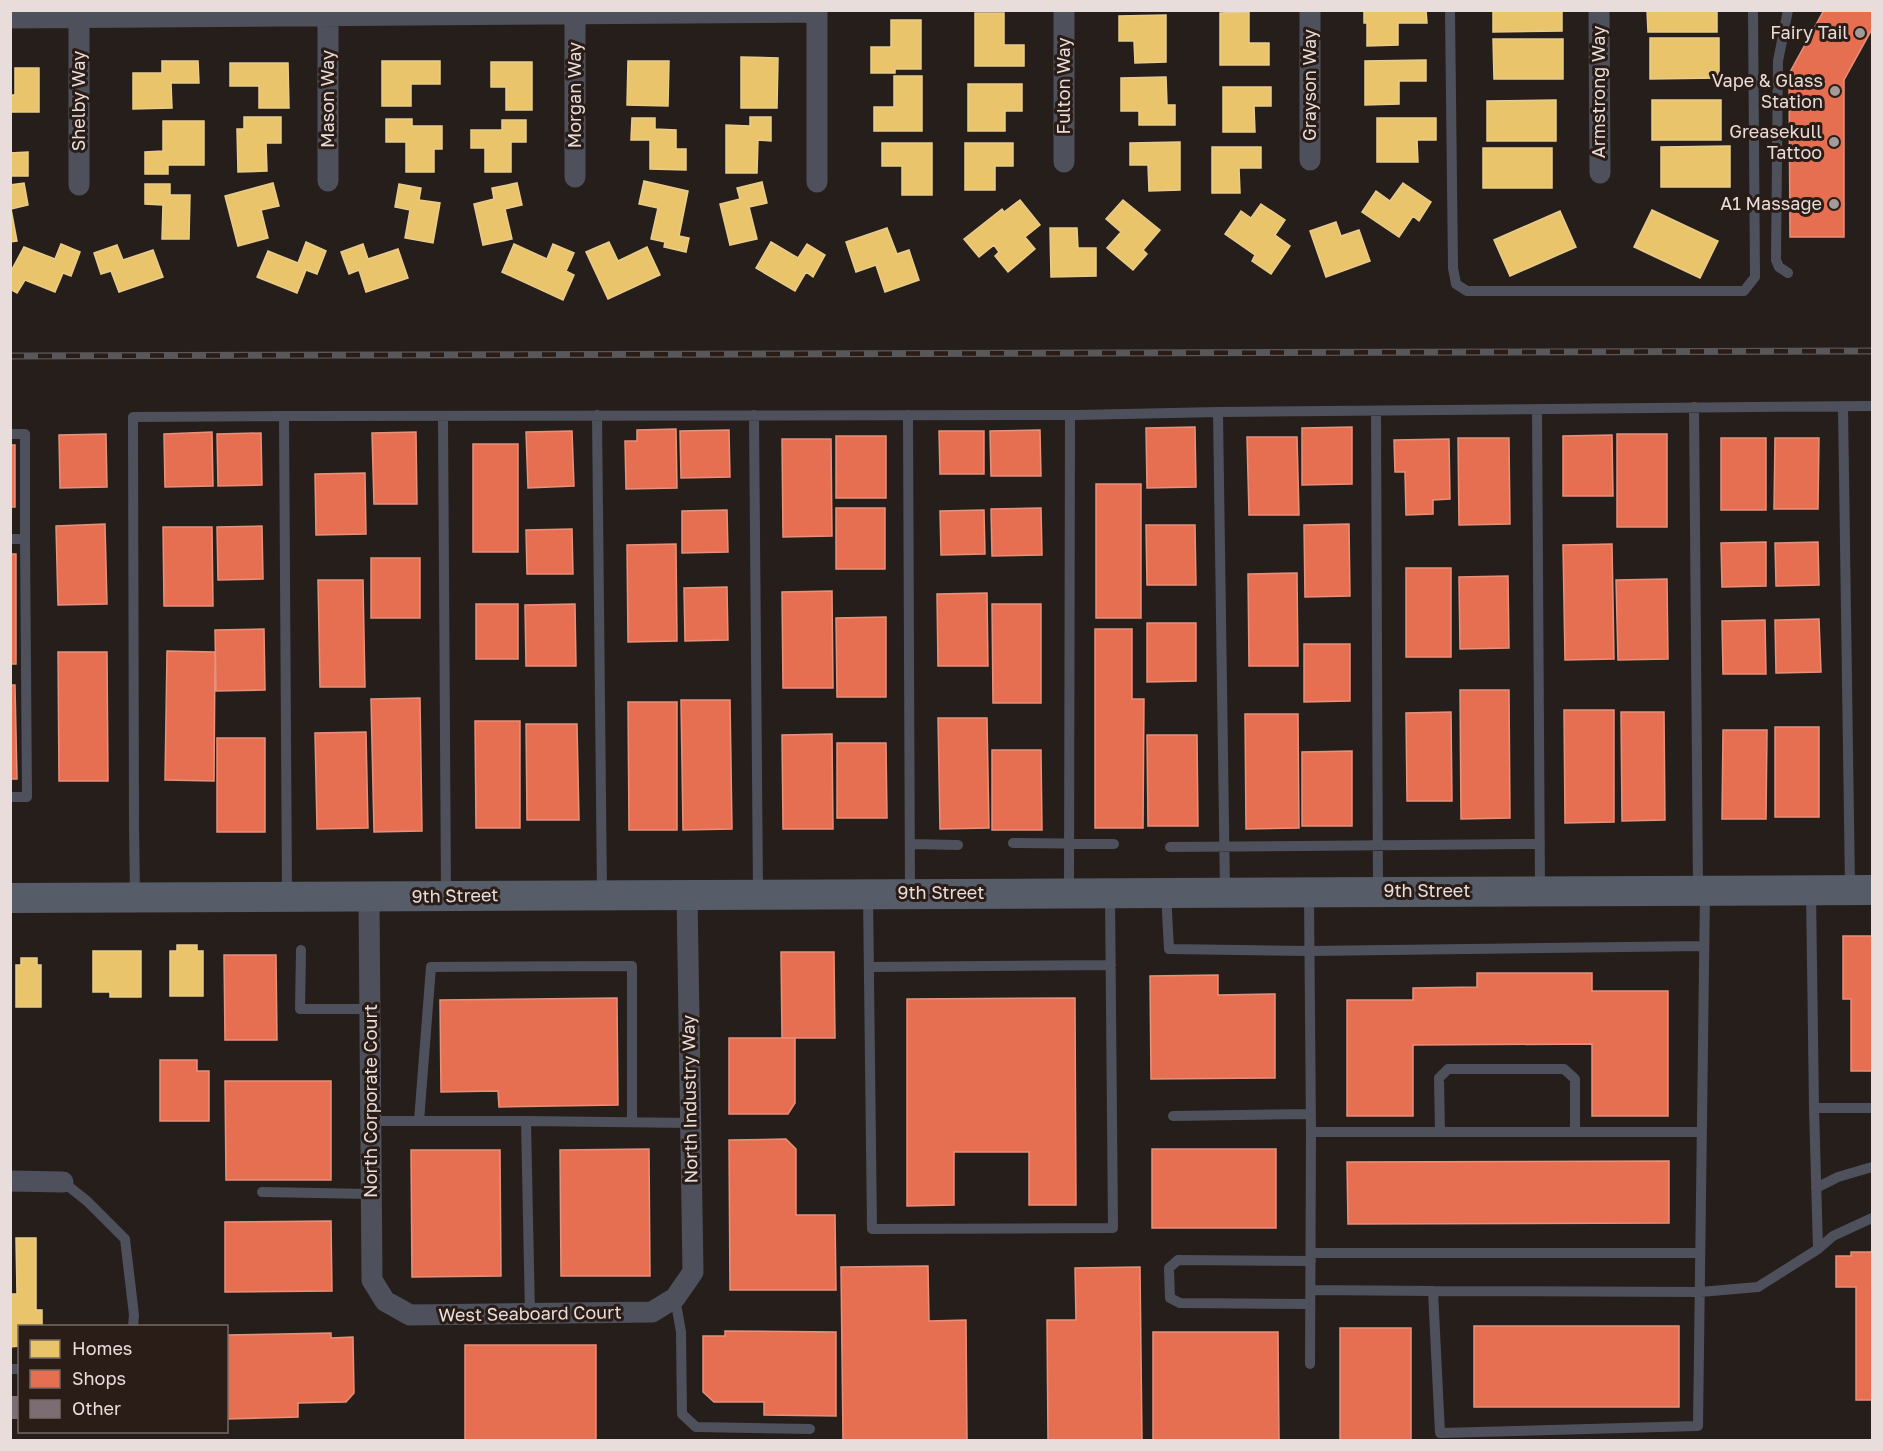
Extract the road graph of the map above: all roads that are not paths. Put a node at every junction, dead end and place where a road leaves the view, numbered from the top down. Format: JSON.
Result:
{"nodes":[{"id":1,"x":1064,"y":10,"type":"edge"},
{"id":2,"x":1310,"y":10,"type":"edge"},
{"id":3,"x":1450,"y":10,"type":"edge"},
{"id":4,"x":1599,"y":10,"type":"edge"},
{"id":5,"x":1753,"y":10,"type":"edge"},
{"id":6,"x":1788,"y":10,"type":"edge"},
{"id":7,"x":817,"y":11,"type":"edge"},
{"id":8,"x":575,"y":14,"type":"junction"},
{"id":9,"x":328,"y":16,"type":"junction"},
{"id":10,"x":10,"y":18,"type":"edge"},
{"id":11,"x":79,"y":18,"type":"junction"},
{"id":12,"x":1310,"y":160,"type":"dead end"},
{"id":13,"x":1064,"y":162,"type":"dead end"},
{"id":14,"x":1600,"y":173,"type":"dead end"},
{"id":15,"x":575,"y":177,"type":"dead end"},
{"id":16,"x":328,"y":181,"type":"dead end"},
{"id":17,"x":817,"y":182,"type":"dead end"},
{"id":18,"x":79,"y":185,"type":"dead end"},
{"id":19,"x":1788,"y":273,"type":"dead end"},
{"id":20,"x":1844,"y":406,"type":"junction"},
{"id":21,"x":1872,"y":406,"type":"edge"},
{"id":22,"x":1694,"y":407,"type":"junction"},
{"id":23,"x":1537,"y":409,"type":"junction"},
{"id":24,"x":1376,"y":411,"type":"junction"},
{"id":25,"x":1218,"y":412,"type":"junction"},
{"id":26,"x":754,"y":415,"type":"junction"},
{"id":27,"x":908,"y":415,"type":"junction"},
{"id":28,"x":284,"y":416,"type":"junction"},
{"id":29,"x":444,"y":416,"type":"junction"},
{"id":30,"x":597,"y":416,"type":"junction"},
{"id":31,"x":1070,"y":416,"type":"junction"},
{"id":32,"x":10,"y":434,"type":"edge"},
{"id":33,"x":10,"y":539,"type":"edge"},
{"id":34,"x":25,"y":539,"type":"junction"},
{"id":35,"x":10,"y":797,"type":"edge"},
{"id":36,"x":1013,"y":843,"type":"dead end"},
{"id":37,"x":1114,"y":843,"type":"dead end"},
{"id":38,"x":910,"y":844,"type":"junction"},
{"id":39,"x":1069,"y":844,"type":"junction"},
{"id":40,"x":1539,"y":844,"type":"junction"},
{"id":41,"x":958,"y":845,"type":"dead end"},
{"id":42,"x":1378,"y":845,"type":"junction"},
{"id":43,"x":1225,"y":846,"type":"junction"},
{"id":44,"x":1170,"y":847,"type":"dead end"},
{"id":45,"x":1811,"y":890,"type":"junction"},
{"id":46,"x":1861,"y":890,"type":"edge"},
{"id":47,"x":1540,"y":891,"type":"junction"},
{"id":48,"x":1701,"y":891,"type":"junction"},
{"id":49,"x":1069,"y":892,"type":"junction"},
{"id":50,"x":1110,"y":892,"type":"junction"},
{"id":51,"x":1166,"y":892,"type":"junction"},
{"id":52,"x":1225,"y":892,"type":"junction"},
{"id":53,"x":1309,"y":892,"type":"junction"},
{"id":54,"x":1378,"y":892,"type":"junction"},
{"id":55,"x":868,"y":893,"type":"junction"},
{"id":56,"x":910,"y":893,"type":"junction"},
{"id":57,"x":602,"y":894,"type":"junction"},
{"id":58,"x":687,"y":894,"type":"junction"},
{"id":59,"x":758,"y":894,"type":"junction"},
{"id":60,"x":287,"y":896,"type":"junction"},
{"id":61,"x":446,"y":896,"type":"junction"},
{"id":62,"x":135,"y":897,"type":"junction"},
{"id":63,"x":369,"y":897,"type":"junction"},
{"id":64,"x":10,"y":898,"type":"edge"},
{"id":65,"x":1704,"y":946,"type":"junction"},
{"id":66,"x":301,"y":950,"type":"dead end"},
{"id":67,"x":1310,"y":951,"type":"junction"},
{"id":68,"x":1111,"y":965,"type":"junction"},
{"id":69,"x":869,"y":967,"type":"junction"},
{"id":70,"x":370,"y":1009,"type":"junction"},
{"id":71,"x":1814,"y":1108,"type":"junction"},
{"id":72,"x":1872,"y":1108,"type":"edge"},
{"id":73,"x":1311,"y":1114,"type":"junction"},
{"id":74,"x":1173,"y":1116,"type":"dead end"},
{"id":75,"x":371,"y":1122,"type":"junction"},
{"id":76,"x":419,"y":1122,"type":"junction"},
{"id":77,"x":526,"y":1122,"type":"junction"},
{"id":78,"x":632,"y":1122,"type":"junction"},
{"id":79,"x":691,"y":1123,"type":"junction"},
{"id":80,"x":1311,"y":1132,"type":"junction"},
{"id":81,"x":1440,"y":1132,"type":"junction"},
{"id":82,"x":1575,"y":1132,"type":"junction"},
{"id":83,"x":1701,"y":1132,"type":"junction"},
{"id":84,"x":1872,"y":1167,"type":"edge"},
{"id":85,"x":10,"y":1181,"type":"edge"},
{"id":86,"x":63,"y":1182,"type":"joint"},
{"id":87,"x":1816,"y":1188,"type":"junction"},
{"id":88,"x":262,"y":1192,"type":"dead end"},
{"id":89,"x":371,"y":1194,"type":"junction"},
{"id":90,"x":1872,"y":1218,"type":"edge"},
{"id":91,"x":1818,"y":1249,"type":"junction"},
{"id":92,"x":1700,"y":1253,"type":"junction"},
{"id":93,"x":1311,"y":1257,"type":"junction"},
{"id":94,"x":1311,"y":1290,"type":"junction"},
{"id":95,"x":1433,"y":1291,"type":"junction"},
{"id":96,"x":1700,"y":1292,"type":"junction"},
{"id":97,"x":675,"y":1298,"type":"junction"},
{"id":98,"x":385,"y":1301,"type":"joint"},
{"id":99,"x":1310,"y":1304,"type":"junction"},
{"id":100,"x":530,"y":1314,"type":"junction"},
{"id":101,"x":133,"y":1325,"type":"edge"},
{"id":102,"x":1310,"y":1364,"type":"dead end"},
{"id":103,"x":810,"y":1429,"type":"dead end"}],
"edges":[{"from":1,"to":13,"type":"street","name":"Fulton Way"},
{"from":2,"to":12,"type":"street","name":"Grayson Way"},
{"from":3,"to":5,"type":"lane"},
{"from":4,"to":14,"type":"street","name":"Armstrong Way"},
{"from":6,"to":19,"type":"lane"},
{"from":7,"to":8,"type":"street"},
{"from":7,"to":17,"type":"street"},
{"from":8,"to":9,"type":"street"},
{"from":8,"to":15,"type":"street","name":"Morgan Way"},
{"from":9,"to":11,"type":"street"},
{"from":9,"to":16,"type":"street","name":"Mason Way"},
{"from":10,"to":11,"type":"street"},
{"from":11,"to":18,"type":"street","name":"Shelby Way"},
{"from":20,"to":21,"type":"lane"},
{"from":20,"to":22,"type":"lane"},
{"from":20,"to":46,"type":"lane"},
{"from":22,"to":23,"type":"lane"},
{"from":22,"to":48,"type":"lane"},
{"from":23,"to":24,"type":"lane"},
{"from":23,"to":40,"type":"lane"},
{"from":24,"to":25,"type":"lane"},
{"from":24,"to":42,"type":"lane"},
{"from":25,"to":31,"type":"lane"},
{"from":25,"to":43,"type":"lane"},
{"from":26,"to":27,"type":"lane"},
{"from":26,"to":30,"type":"lane"},
{"from":26,"to":59,"type":"lane"},
{"from":27,"to":31,"type":"lane"},
{"from":27,"to":38,"type":"lane"},
{"from":28,"to":29,"type":"lane"},
{"from":28,"to":60,"type":"lane"},
{"from":28,"to":62,"type":"lane"},
{"from":29,"to":30,"type":"lane"},
{"from":29,"to":61,"type":"lane"},
{"from":30,"to":57,"type":"lane"},
{"from":31,"to":39,"type":"lane"},
{"from":32,"to":34,"type":"lane"},
{"from":33,"to":34,"type":"lane"},
{"from":34,"to":35,"type":"lane"},
{"from":36,"to":39,"type":"lane"},
{"from":37,"to":39,"type":"lane"},
{"from":38,"to":41,"type":"lane"},
{"from":38,"to":56,"type":"lane"},
{"from":39,"to":49,"type":"lane"},
{"from":40,"to":42,"type":"lane"},
{"from":40,"to":47,"type":"lane"},
{"from":42,"to":43,"type":"lane"},
{"from":42,"to":54,"type":"lane"},
{"from":43,"to":44,"type":"lane"},
{"from":43,"to":52,"type":"lane"},
{"from":45,"to":46,"type":"street","name":"9th Street"},
{"from":45,"to":48,"type":"street","name":"9th Street"},
{"from":45,"to":71,"type":"lane"},
{"from":47,"to":48,"type":"street","name":"9th Street"},
{"from":47,"to":54,"type":"street","name":"9th Street"},
{"from":48,"to":65,"type":"lane"},
{"from":49,"to":50,"type":"street","name":"9th Street"},
{"from":49,"to":56,"type":"street","name":"9th Street"},
{"from":50,"to":51,"type":"street","name":"9th Street"},
{"from":50,"to":68,"type":"lane"},
{"from":51,"to":52,"type":"street","name":"9th Street"},
{"from":51,"to":67,"type":"lane"},
{"from":52,"to":53,"type":"street","name":"9th Street"},
{"from":53,"to":54,"type":"street","name":"9th Street"},
{"from":53,"to":67,"type":"lane"},
{"from":55,"to":56,"type":"street","name":"9th Street"},
{"from":55,"to":59,"type":"street","name":"9th Street"},
{"from":55,"to":69,"type":"lane"},
{"from":57,"to":58,"type":"street","name":"9th Street"},
{"from":57,"to":61,"type":"street","name":"9th Street"},
{"from":58,"to":59,"type":"street","name":"9th Street"},
{"from":58,"to":79,"type":"street","name":"North Industry Way"},
{"from":60,"to":62,"type":"street","name":"9th Street"},
{"from":60,"to":63,"type":"street","name":"9th Street"},
{"from":61,"to":63,"type":"street","name":"9th Street"},
{"from":62,"to":64,"type":"street","name":"9th Street"},
{"from":63,"to":70,"type":"street","name":"North Corporate Court"},
{"from":65,"to":67,"type":"lane"},
{"from":65,"to":83,"type":"lane"},
{"from":66,"to":70,"type":"lane"},
{"from":67,"to":73,"type":"lane"},
{"from":68,"to":69,"type":"lane"},
{"from":68,"to":69,"type":"lane"},
{"from":70,"to":75,"type":"street","name":"North Corporate Court"},
{"from":71,"to":72,"type":"lane"},
{"from":71,"to":87,"type":"lane"},
{"from":73,"to":74,"type":"lane"},
{"from":73,"to":80,"type":"lane"},
{"from":75,"to":76,"type":"lane"},
{"from":75,"to":89,"type":"street","name":"North Corporate Court"},
{"from":76,"to":77,"type":"lane"},
{"from":76,"to":78,"type":"lane"},
{"from":77,"to":78,"type":"lane"},
{"from":77,"to":100,"type":"lane"},
{"from":78,"to":79,"type":"lane"},
{"from":79,"to":97,"type":"street","name":"North Industry Way"},
{"from":80,"to":81,"type":"lane"},
{"from":80,"to":93,"type":"lane"},
{"from":81,"to":82,"type":"lane"},
{"from":81,"to":82,"type":"lane"},
{"from":82,"to":83,"type":"lane"},
{"from":83,"to":92,"type":"lane"},
{"from":84,"to":87,"type":"lane"},
{"from":85,"to":86,"type":"street"},
{"from":86,"to":101,"type":"lane"},
{"from":87,"to":91,"type":"lane"},
{"from":88,"to":89,"type":"lane"},
{"from":89,"to":98,"type":"street","name":"North Corporate Court"},
{"from":90,"to":91,"type":"lane"},
{"from":91,"to":96,"type":"lane"},
{"from":92,"to":93,"type":"lane"},
{"from":92,"to":96,"type":"lane"},
{"from":93,"to":94,"type":"lane"},
{"from":93,"to":99,"type":"lane"},
{"from":94,"to":95,"type":"lane"},
{"from":94,"to":99,"type":"lane"},
{"from":95,"to":96,"type":"lane"},
{"from":95,"to":96,"type":"lane"},
{"from":97,"to":100,"type":"street","name":"West Seaboard Court"},
{"from":97,"to":103,"type":"lane"},
{"from":98,"to":100,"type":"street","name":"West Seaboard Court"},
{"from":99,"to":102,"type":"lane"}]}
